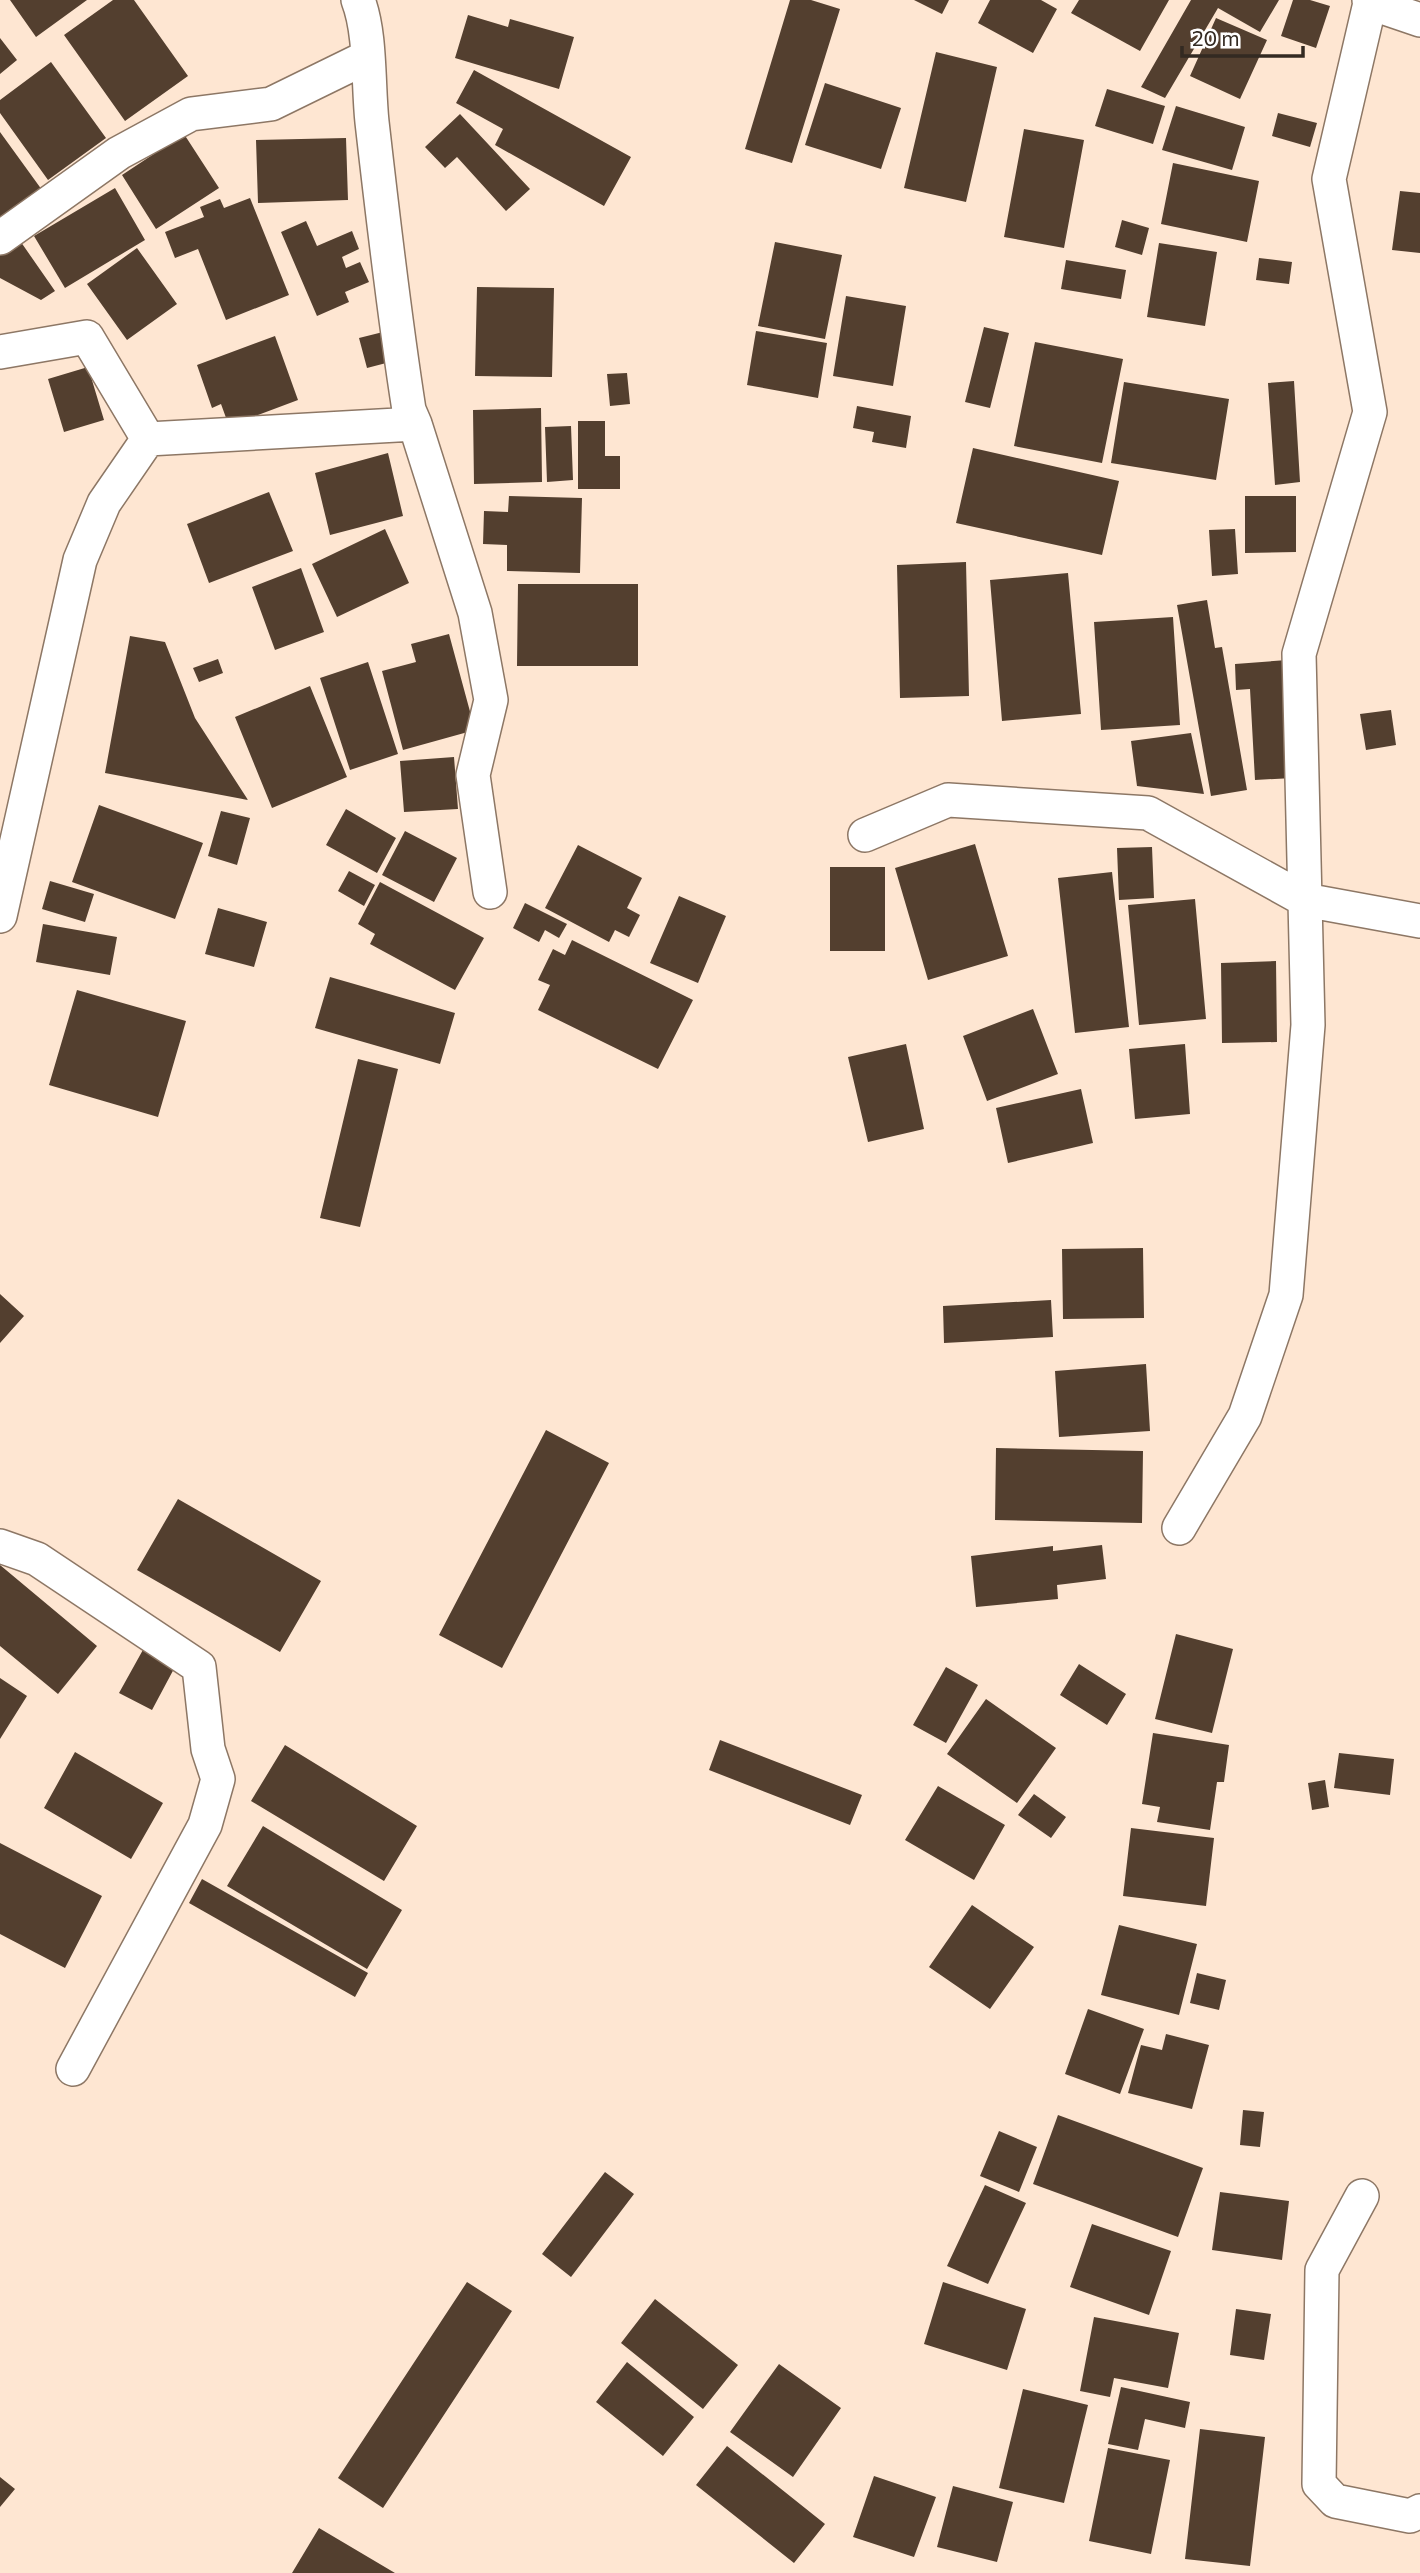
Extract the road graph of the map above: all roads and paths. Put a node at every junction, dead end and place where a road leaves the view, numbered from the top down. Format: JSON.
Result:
{"nodes":[{"id":1,"x":358,"y":0,"type":"edge"},
{"id":2,"x":1370,"y":2,"type":"edge"},
{"id":3,"x":1420,"y":20,"type":"edge"},
{"id":4,"x":367,"y":57,"type":"junction"},
{"id":5,"x":0,"y":238,"type":"edge"},
{"id":6,"x":0,"y":352,"type":"edge"},
{"id":7,"x":415,"y":424,"type":"junction"},
{"id":8,"x":148,"y":439,"type":"junction"},
{"id":9,"x":865,"y":835,"type":"dead end"},
{"id":10,"x":490,"y":892,"type":"dead end"},
{"id":11,"x":1305,"y":900,"type":"junction"},
{"id":12,"x":0,"y":916,"type":"edge"},
{"id":13,"x":1420,"y":921,"type":"edge"},
{"id":14,"x":1180,"y":1528,"type":"dead end"},
{"id":15,"x":0,"y":1546,"type":"edge"},
{"id":16,"x":73,"y":2069,"type":"dead end"},
{"id":17,"x":1362,"y":2196,"type":"dead end"},
{"id":18,"x":1420,"y":2511,"type":"edge"}],
"edges":[{"from":1,"to":4,"type":"street"},
{"from":2,"to":3,"type":"street"},
{"from":2,"to":11,"type":"street"},
{"from":4,"to":5,"type":"street"},
{"from":4,"to":7,"type":"street"},
{"from":6,"to":8,"type":"street"},
{"from":7,"to":8,"type":"street"},
{"from":7,"to":10,"type":"street"},
{"from":8,"to":12,"type":"street"},
{"from":9,"to":11,"type":"street"},
{"from":11,"to":13,"type":"street"},
{"from":11,"to":14,"type":"street"},
{"from":15,"to":16,"type":"street"},
{"from":17,"to":18,"type":"street"}]}
